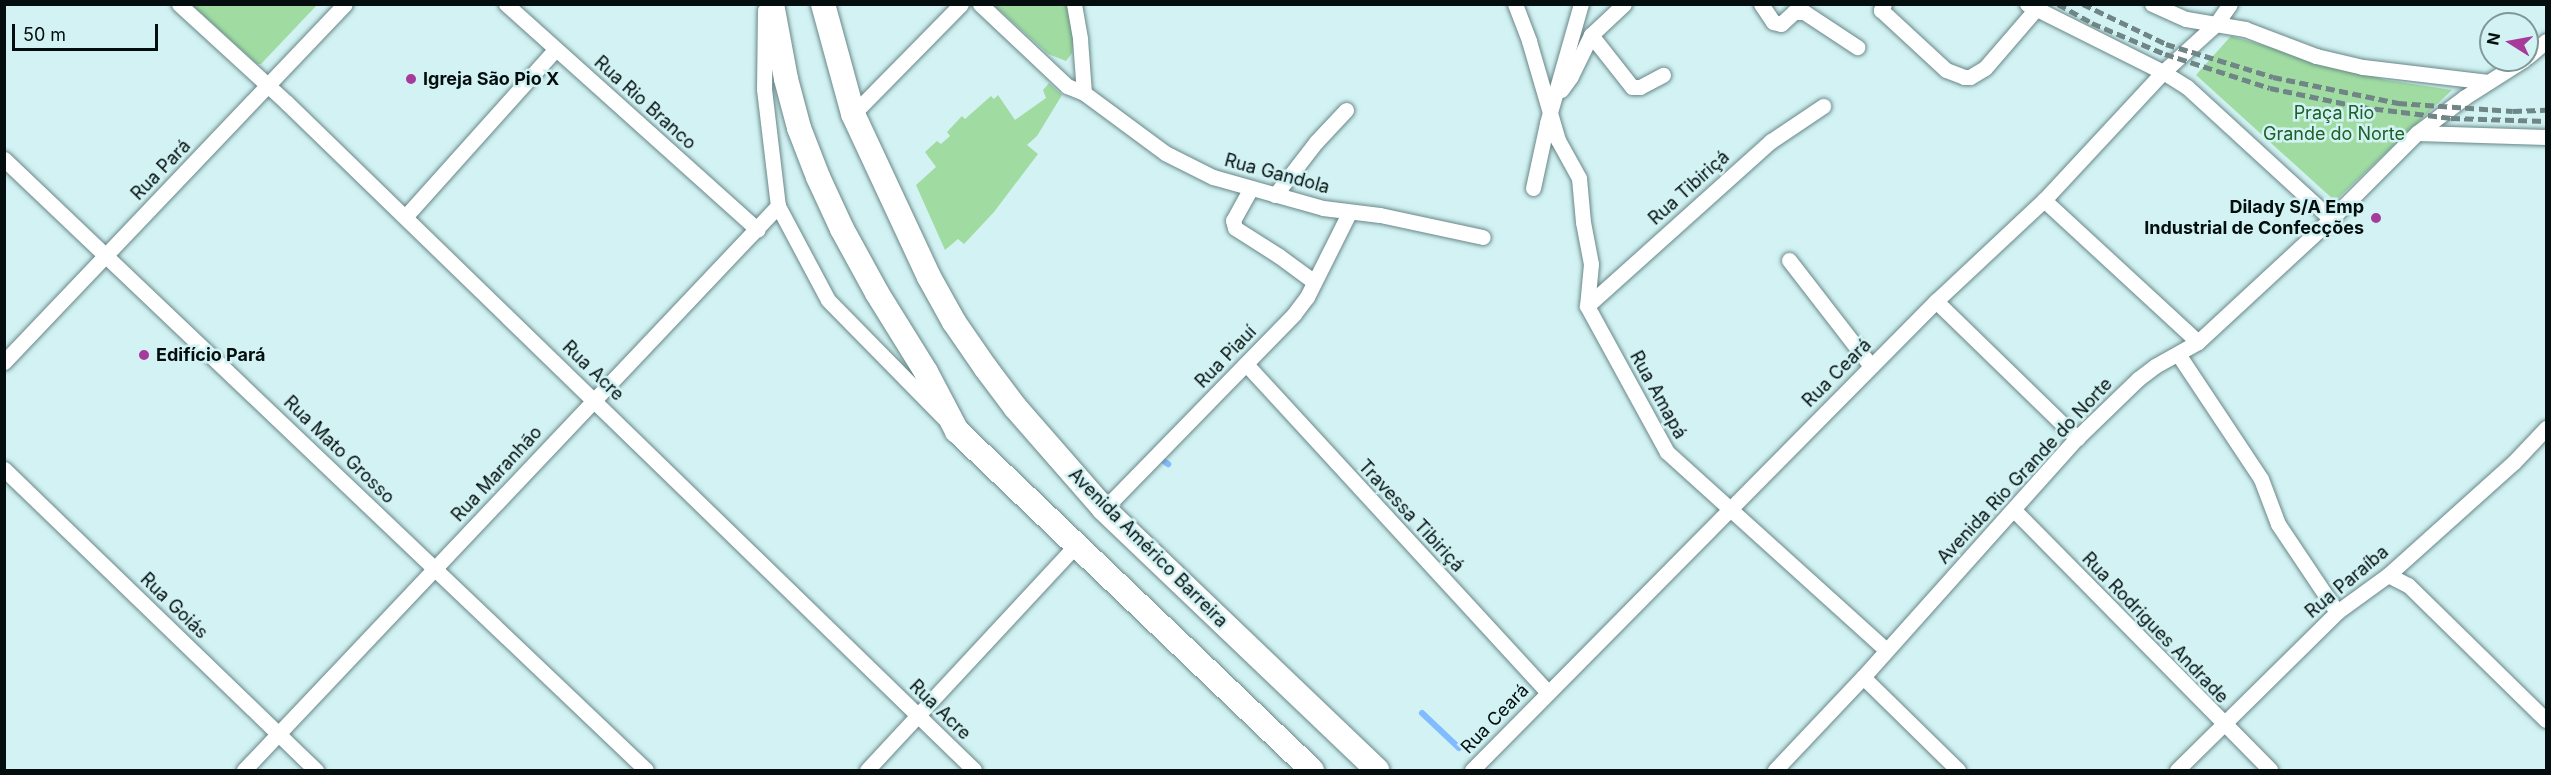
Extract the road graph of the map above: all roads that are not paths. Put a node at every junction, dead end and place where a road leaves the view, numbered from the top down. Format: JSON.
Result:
{"nodes":[{"id":1,"x":179,"y":4,"type":"edge"},
{"id":2,"x":345,"y":4,"type":"edge"},
{"id":3,"x":506,"y":4,"type":"edge"},
{"id":4,"x":765,"y":4,"type":"edge"},
{"id":5,"x":772,"y":4,"type":"edge"},
{"id":6,"x":824,"y":4,"type":"edge"},
{"id":7,"x":961,"y":4,"type":"edge"},
{"id":8,"x":980,"y":4,"type":"edge"},
{"id":9,"x":1074,"y":4,"type":"edge"},
{"id":10,"x":1515,"y":4,"type":"edge"},
{"id":11,"x":1581,"y":4,"type":"edge"},
{"id":12,"x":1624,"y":4,"type":"edge"},
{"id":13,"x":1761,"y":4,"type":"edge"},
{"id":14,"x":2152,"y":4,"type":"edge"},
{"id":15,"x":2230,"y":4,"type":"edge"},
{"id":16,"x":1882,"y":7,"type":"edge"},
{"id":17,"x":2031,"y":7,"type":"edge"},
{"id":18,"x":2216,"y":24,"type":"junction"},
{"id":19,"x":1591,"y":35,"type":"junction"},
{"id":20,"x":1857,"y":47,"type":"dead end"},
{"id":21,"x":555,"y":50,"type":"junction"},
{"id":22,"x":2163,"y":72,"type":"junction"},
{"id":23,"x":2504,"y":72,"type":"edge"},
{"id":24,"x":1663,"y":75,"type":"dead end"},
{"id":25,"x":2488,"y":82,"type":"junction"},
{"id":26,"x":269,"y":86,"type":"junction"},
{"id":27,"x":1084,"y":93,"type":"junction"},
{"id":28,"x":1555,"y":97,"type":"junction"},
{"id":29,"x":1823,"y":106,"type":"dead end"},
{"id":30,"x":1346,"y":110,"type":"dead end"},
{"id":31,"x":853,"y":114,"type":"junction"},
{"id":32,"x":1550,"y":115,"type":"junction"},
{"id":33,"x":2417,"y":133,"type":"junction"},
{"id":34,"x":2547,"y":137,"type":"edge"},
{"id":35,"x":4,"y":159,"type":"edge"},
{"id":36,"x":1251,"y":188,"type":"junction"},
{"id":37,"x":1533,"y":188,"type":"dead end"},
{"id":38,"x":1275,"y":195,"type":"junction"},
{"id":39,"x":2044,"y":200,"type":"junction"},
{"id":40,"x":778,"y":206,"type":"junction"},
{"id":41,"x":1349,"y":213,"type":"junction"},
{"id":42,"x":405,"y":217,"type":"junction"},
{"id":43,"x":2331,"y":219,"type":"junction"},
{"id":44,"x":758,"y":230,"type":"junction"},
{"id":45,"x":1483,"y":237,"type":"dead end"},
{"id":46,"x":106,"y":256,"type":"junction"},
{"id":47,"x":1789,"y":260,"type":"dead end"},
{"id":48,"x":1313,"y":281,"type":"junction"},
{"id":49,"x":1936,"y":301,"type":"junction"},
{"id":50,"x":1587,"y":306,"type":"junction"},
{"id":51,"x":2198,"y":342,"type":"junction"},
{"id":52,"x":2178,"y":354,"type":"junction"},
{"id":53,"x":4,"y":362,"type":"edge"},
{"id":54,"x":1246,"y":364,"type":"junction"},
{"id":55,"x":1871,"y":366,"type":"junction"},
{"id":56,"x":594,"y":399,"type":"junction"},
{"id":57,"x":957,"y":431,"type":"junction"},
{"id":58,"x":2545,"y":432,"type":"edge"},
{"id":59,"x":2077,"y":438,"type":"junction"},
{"id":60,"x":4,"y":469,"type":"edge"},
{"id":61,"x":1730,"y":507,"type":"junction"},
{"id":62,"x":1104,"y":509,"type":"junction"},
{"id":63,"x":2014,"y":510,"type":"junction"},
{"id":64,"x":1076,"y":545,"type":"junction"},
{"id":65,"x":434,"y":568,"type":"junction"},
{"id":66,"x":2388,"y":574,"type":"junction"},
{"id":67,"x":2337,"y":612,"type":"junction"},
{"id":68,"x":1886,"y":650,"type":"junction"},
{"id":69,"x":1863,"y":677,"type":"junction"},
{"id":70,"x":1548,"y":692,"type":"junction"},
{"id":71,"x":918,"y":716,"type":"junction"},
{"id":72,"x":2547,"y":720,"type":"edge"},
{"id":73,"x":2223,"y":724,"type":"junction"},
{"id":74,"x":279,"y":735,"type":"junction"},
{"id":75,"x":244,"y":771,"type":"edge"},
{"id":76,"x":316,"y":771,"type":"edge"},
{"id":77,"x":646,"y":771,"type":"edge"},
{"id":78,"x":867,"y":771,"type":"edge"},
{"id":79,"x":974,"y":771,"type":"edge"},
{"id":80,"x":1312,"y":771,"type":"edge"},
{"id":81,"x":1377,"y":771,"type":"edge"},
{"id":82,"x":1472,"y":771,"type":"edge"},
{"id":83,"x":1775,"y":771,"type":"edge"},
{"id":84,"x":1958,"y":771,"type":"edge"},
{"id":85,"x":2176,"y":771,"type":"edge"},
{"id":86,"x":2270,"y":771,"type":"edge"}],
"edges":[{"from":1,"to":26,"type":"street","name":"Rua Acre"},
{"from":2,"to":26,"type":"street","name":"Rua Pará"},
{"from":3,"to":21,"type":"street","name":"Rua Rio Branco"},
{"from":4,"to":40,"type":"street"},
{"from":5,"to":57,"type":"main road"},
{"from":6,"to":31,"type":"main road","name":"Avenida Américo Barreira"},
{"from":7,"to":31,"type":"street"},
{"from":8,"to":27,"type":"street","name":"Rua Gandola"},
{"from":9,"to":27,"type":"street"},
{"from":10,"to":32,"type":"street"},
{"from":11,"to":28,"type":"street"},
{"from":12,"to":19,"type":"street"},
{"from":13,"to":20,"type":"street"},
{"from":14,"to":18,"type":"street"},
{"from":15,"to":18,"type":"street","name":"Rua Ceará"},
{"from":16,"to":17,"type":"street"},
{"from":17,"to":22,"type":"street"},
{"from":18,"to":22,"type":"street","name":"Rua Ceará"},
{"from":18,"to":25,"type":"street"},
{"from":19,"to":24,"type":"street"},
{"from":19,"to":28,"type":"street"},
{"from":21,"to":42,"type":"street"},
{"from":21,"to":44,"type":"street","name":"Rua Rio Branco"},
{"from":22,"to":39,"type":"street","name":"Rua Ceará"},
{"from":22,"to":43,"type":"street"},
{"from":23,"to":25,"type":"street","name":"Avenida Rio Grande do Norte"},
{"from":25,"to":33,"type":"street","name":"Avenida Rio Grande do Norte"},
{"from":26,"to":42,"type":"street","name":"Rua Acre"},
{"from":26,"to":46,"type":"street","name":"Rua Pará"},
{"from":27,"to":36,"type":"street","name":"Rua Gandola"},
{"from":28,"to":32,"type":"street"},
{"from":29,"to":50,"type":"street","name":"Rua Tibiriçá"},
{"from":30,"to":38,"type":"street"},
{"from":31,"to":62,"type":"main road","name":"Avenida Américo Barreira"},
{"from":32,"to":37,"type":"street"},
{"from":32,"to":50,"type":"street"},
{"from":33,"to":34,"type":"street"},
{"from":33,"to":43,"type":"street","name":"Avenida Rio Grande do Norte"},
{"from":35,"to":46,"type":"street","name":"Rua Mato Grosso"},
{"from":36,"to":38,"type":"street","name":"Rua Gandola"},
{"from":36,"to":48,"type":"street"},
{"from":38,"to":41,"type":"street","name":"Rua Gandola"},
{"from":39,"to":49,"type":"street","name":"Rua Ceará"},
{"from":39,"to":51,"type":"street"},
{"from":40,"to":44,"type":"street","name":"Rua Maranhão"},
{"from":40,"to":57,"type":"street"},
{"from":41,"to":45,"type":"street","name":"Rua Gandola"},
{"from":41,"to":48,"type":"street","name":"Rua Piauí"},
{"from":42,"to":56,"type":"street","name":"Rua Acre"},
{"from":43,"to":51,"type":"street","name":"Avenida Rio Grande do Norte"},
{"from":44,"to":56,"type":"street","name":"Rua Maranhão"},
{"from":46,"to":53,"type":"street","name":"Rua Pará"},
{"from":46,"to":65,"type":"street","name":"Rua Mato Grosso"},
{"from":47,"to":55,"type":"street"},
{"from":48,"to":54,"type":"street","name":"Rua Piauí"},
{"from":49,"to":55,"type":"street","name":"Rua Ceará"},
{"from":49,"to":59,"type":"street"},
{"from":50,"to":61,"type":"street","name":"Rua Amapá"},
{"from":51,"to":52,"type":"street","name":"Avenida Rio Grande do Norte"},
{"from":52,"to":59,"type":"street","name":"Avenida Rio Grande do Norte"},
{"from":52,"to":67,"type":"street"},
{"from":54,"to":62,"type":"street","name":"Rua Piauí"},
{"from":54,"to":70,"type":"street","name":"Travessa Tibiriçá"},
{"from":55,"to":61,"type":"street","name":"Rua Ceará"},
{"from":56,"to":65,"type":"street","name":"Rua Maranhão"},
{"from":56,"to":71,"type":"street","name":"Rua Acre"},
{"from":57,"to":64,"type":"main road"},
{"from":58,"to":66,"type":"street","name":"Rua Paraíba"},
{"from":59,"to":63,"type":"street","name":"Avenida Rio Grande do Norte"},
{"from":60,"to":74,"type":"street","name":"Rua Goiás"},
{"from":61,"to":68,"type":"street","name":"Rua Amapá"},
{"from":61,"to":70,"type":"street","name":"Rua Ceará"},
{"from":62,"to":81,"type":"main road","name":"Avenida Américo Barreira"},
{"from":63,"to":68,"type":"street","name":"Avenida Rio Grande do Norte"},
{"from":63,"to":73,"type":"street","name":"Rua Rodrigues Andrade"},
{"from":64,"to":71,"type":"street"},
{"from":64,"to":80,"type":"main road"},
{"from":65,"to":74,"type":"street","name":"Rua Maranhão"},
{"from":65,"to":77,"type":"street","name":"Rua Mato Grosso"},
{"from":66,"to":67,"type":"street","name":"Rua Paraíba"},
{"from":66,"to":72,"type":"street"},
{"from":67,"to":73,"type":"street","name":"Rua Paraíba"},
{"from":68,"to":69,"type":"street","name":"Avenida Rio Grande do Norte"},
{"from":69,"to":83,"type":"street","name":"Avenida Rio Grande do Norte"},
{"from":69,"to":84,"type":"street"},
{"from":70,"to":82,"type":"street","name":"Rua Ceará"},
{"from":71,"to":78,"type":"street"},
{"from":71,"to":79,"type":"street","name":"Rua Acre"},
{"from":73,"to":85,"type":"street","name":"Rua Paraíba"},
{"from":73,"to":86,"type":"street","name":"Rua Rodrigues Andrade"},
{"from":74,"to":75,"type":"street","name":"Rua Maranhão"},
{"from":74,"to":76,"type":"street","name":"Rua Goiás"}]}
